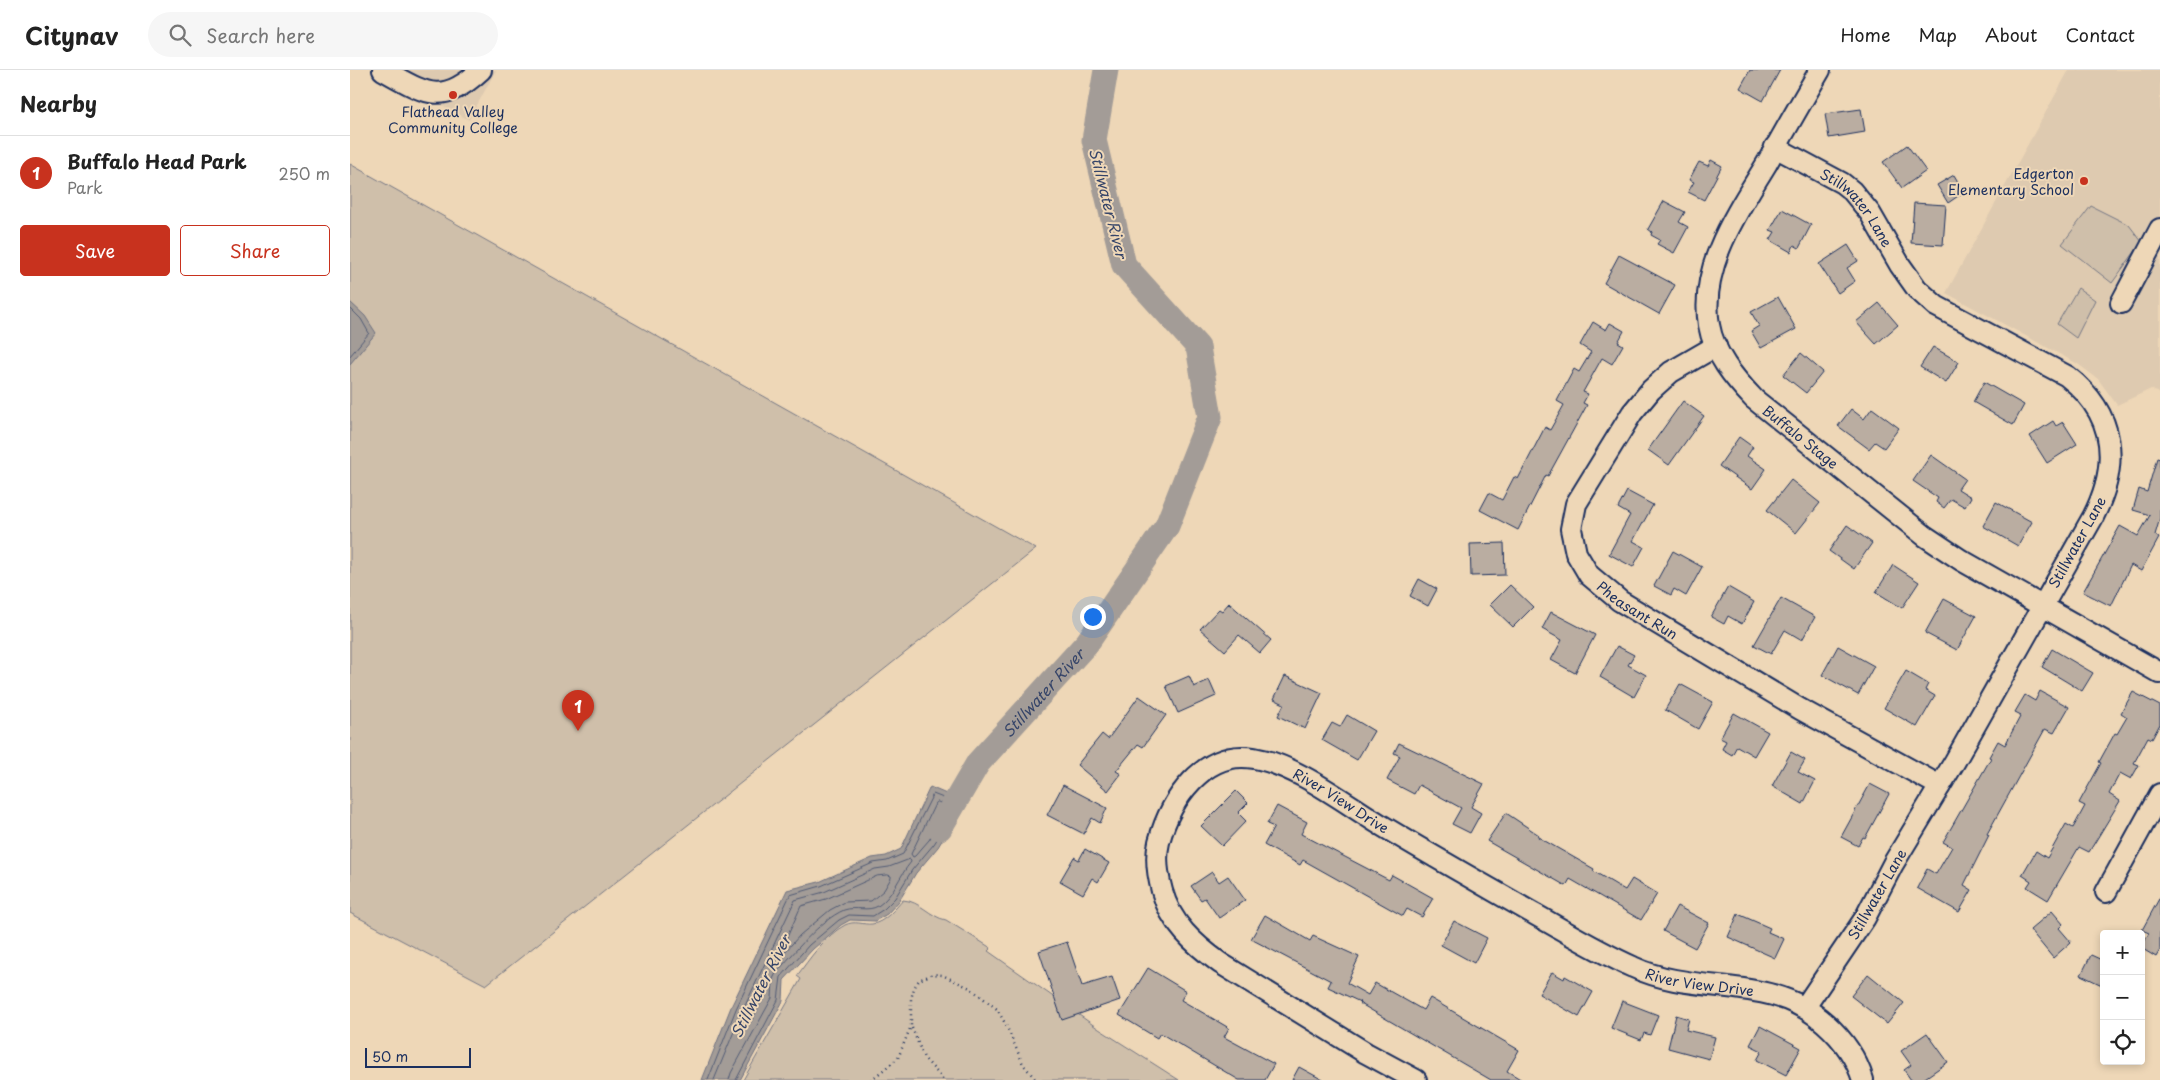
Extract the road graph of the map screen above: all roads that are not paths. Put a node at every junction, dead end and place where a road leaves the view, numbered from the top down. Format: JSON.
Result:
{"nodes":[{"id":1,"x":383,"y":70,"type":"edge"},
{"id":2,"x":481,"y":70,"type":"edge"},
{"id":3,"x":1820,"y":70,"type":"edge"},
{"id":4,"x":1775,"y":147,"type":"junction"},
{"id":5,"x":2160,"y":229,"type":"edge"},
{"id":6,"x":2121,"y":303,"type":"dead end"},
{"id":7,"x":1716,"y":346,"type":"junction"},
{"id":8,"x":2042,"y":606,"type":"junction"},
{"id":9,"x":2160,"y":673,"type":"edge"},
{"id":10,"x":1940,"y":786,"type":"junction"},
{"id":11,"x":2160,"y":794,"type":"edge"},
{"id":12,"x":2106,"y":892,"type":"dead end"},
{"id":13,"x":1805,"y":1007,"type":"junction"},
{"id":14,"x":1416,"y":1080,"type":"edge"},
{"id":15,"x":1863,"y":1080,"type":"edge"}],
"edges":[{"from":1,"to":2,"type":"street"},
{"from":3,"to":4,"type":"street","name":"Buffalo Stage"},
{"from":4,"to":7,"type":"street","name":"Buffalo Stage"},
{"from":4,"to":8,"type":"street","name":"Stillwater Lane"},
{"from":5,"to":6,"type":"street"},
{"from":7,"to":8,"type":"street","name":"Buffalo Stage"},
{"from":7,"to":10,"type":"street","name":"Pheasant Run"},
{"from":8,"to":9,"type":"street","name":"Buffalo Stage"},
{"from":8,"to":10,"type":"street","name":"Stillwater Lane"},
{"from":10,"to":13,"type":"street","name":"Stillwater Lane"},
{"from":11,"to":12,"type":"street"},
{"from":13,"to":14,"type":"street","name":"River View Drive"},
{"from":13,"to":15,"type":"street","name":"River View Drive"}]}
